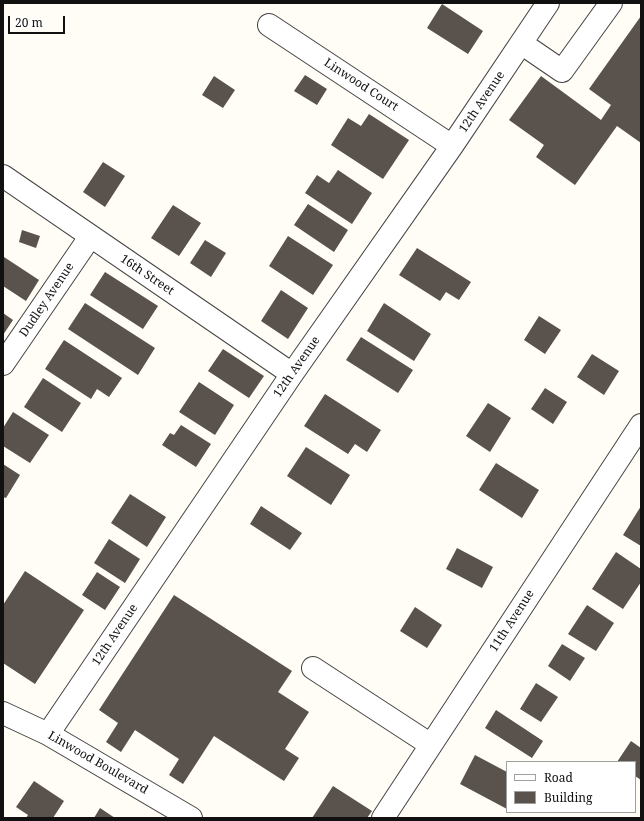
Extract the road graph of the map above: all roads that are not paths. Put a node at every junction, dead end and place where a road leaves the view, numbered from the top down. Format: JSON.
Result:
{"nodes":[{"id":1,"x":548,"y":3,"type":"edge"},
{"id":2,"x":610,"y":3,"type":"edge"},
{"id":3,"x":269,"y":25,"type":"dead end"},
{"id":4,"x":521,"y":44,"type":"junction"},
{"id":5,"x":452,"y":146,"type":"junction"},
{"id":6,"x":3,"y":176,"type":"edge"},
{"id":7,"x":90,"y":237,"type":"junction"},
{"id":8,"x":3,"y":364,"type":"edge"},
{"id":9,"x":292,"y":374,"type":"junction"},
{"id":10,"x":641,"y":425,"type":"edge"},
{"id":11,"x":313,"y":668,"type":"dead end"},
{"id":12,"x":3,"y":713,"type":"edge"},
{"id":13,"x":48,"y":734,"type":"junction"},
{"id":14,"x":431,"y":745,"type":"junction"},
{"id":15,"x":192,"y":818,"type":"edge"},
{"id":16,"x":383,"y":818,"type":"edge"}],
"edges":[{"from":1,"to":4,"type":"street","name":"12th Avenue"},
{"from":2,"to":4,"type":"street"},
{"from":3,"to":5,"type":"street","name":"Linwood Court"},
{"from":4,"to":5,"type":"street","name":"12th Avenue"},
{"from":5,"to":9,"type":"street","name":"12th Avenue"},
{"from":6,"to":7,"type":"street","name":"16th Street"},
{"from":7,"to":8,"type":"street","name":"Dudley Avenue"},
{"from":7,"to":9,"type":"street","name":"16th Street"},
{"from":9,"to":13,"type":"street","name":"12th Avenue"},
{"from":10,"to":14,"type":"street","name":"11th Avenue"},
{"from":11,"to":14,"type":"street"},
{"from":12,"to":13,"type":"street","name":"Linwood Boulevard"},
{"from":13,"to":15,"type":"street","name":"Linwood Boulevard"},
{"from":14,"to":16,"type":"street","name":"11th Avenue"}]}
